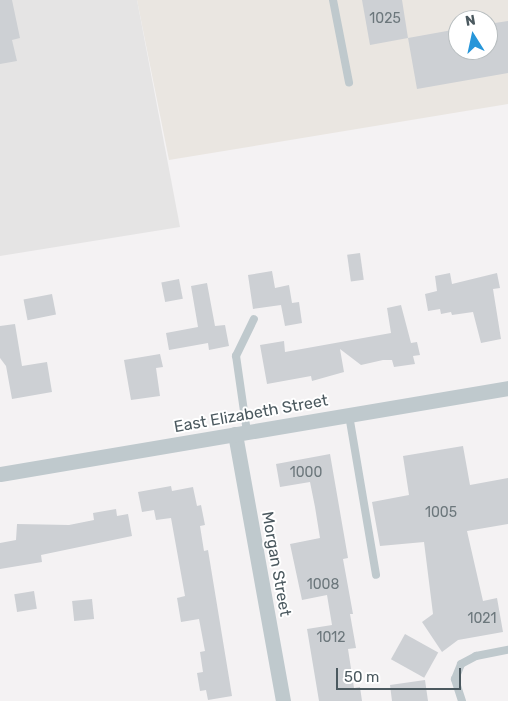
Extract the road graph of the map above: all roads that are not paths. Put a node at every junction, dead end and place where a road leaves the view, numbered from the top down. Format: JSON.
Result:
{"nodes":[{"id":1,"x":333,"y":0,"type":"edge"},
{"id":2,"x":348,"y":82,"type":"dead end"},
{"id":3,"x":254,"y":319,"type":"dead end"},
{"id":4,"x":508,"y":388,"type":"edge"},
{"id":5,"x":349,"y":415,"type":"junction"},
{"id":6,"x":241,"y":433,"type":"junction"},
{"id":7,"x":0,"y":474,"type":"edge"},
{"id":8,"x":376,"y":576,"type":"dead end"},
{"id":9,"x":508,"y":650,"type":"edge"},
{"id":10,"x":283,"y":701,"type":"edge"},
{"id":11,"x":462,"y":701,"type":"edge"}],
"edges":[{"from":1,"to":2,"type":"lane"},
{"from":3,"to":6,"type":"lane"},
{"from":4,"to":5,"type":"street","name":"East Elizabeth Street"},
{"from":5,"to":6,"type":"street","name":"East Elizabeth Street"},
{"from":5,"to":8,"type":"lane"},
{"from":6,"to":7,"type":"street","name":"East Elizabeth Street"},
{"from":6,"to":10,"type":"street","name":"Morgan Street"},
{"from":9,"to":11,"type":"lane"}]}
